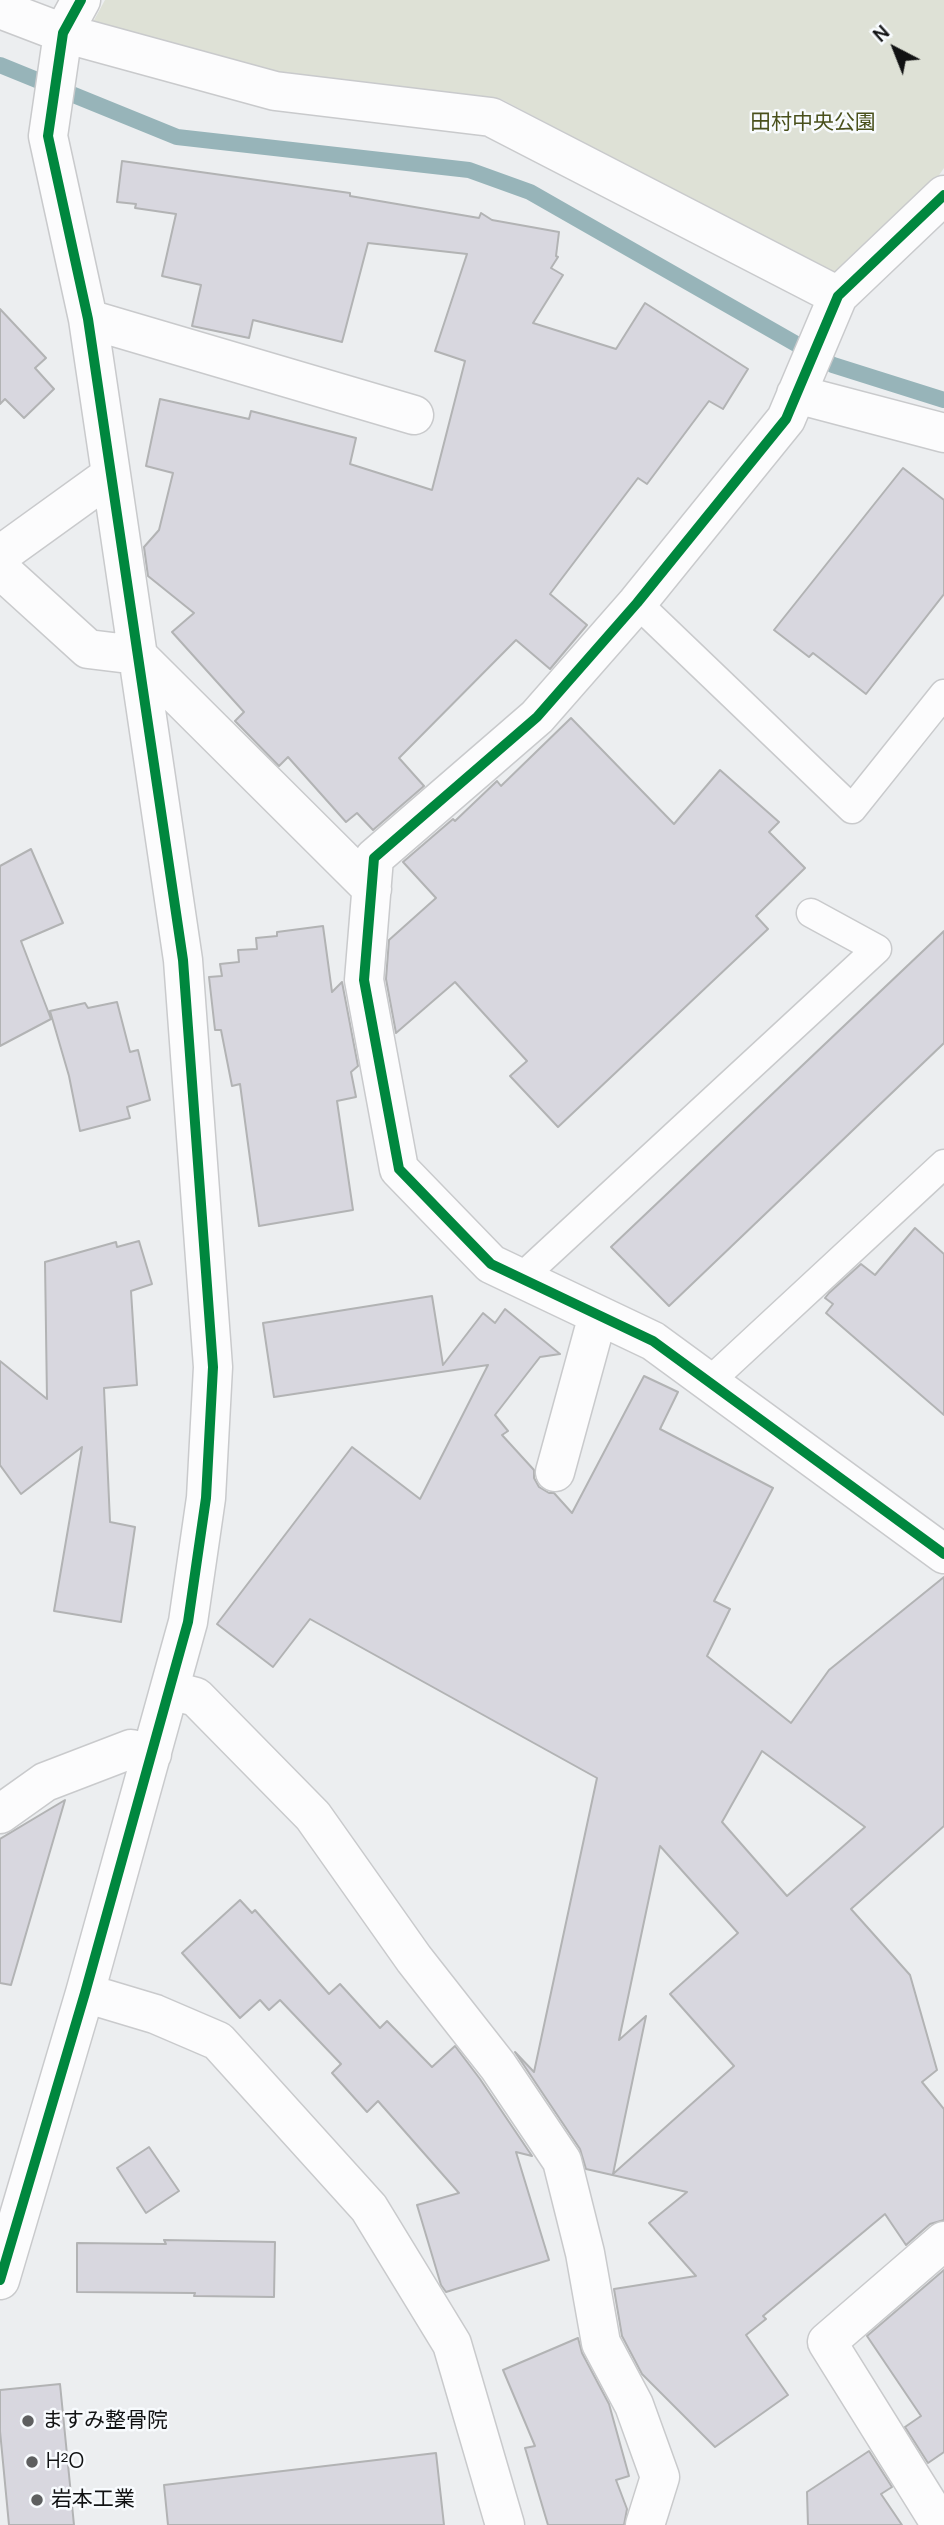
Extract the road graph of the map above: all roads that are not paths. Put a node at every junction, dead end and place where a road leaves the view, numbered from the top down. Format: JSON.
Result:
{"nodes":[{"id":1,"x":0,"y":9,"type":"edge"},
{"id":2,"x":72,"y":17,"type":"edge"},
{"id":3,"x":944,"y":195,"type":"edge"},
{"id":4,"x":833,"y":309,"type":"junction"},
{"id":5,"x":88,"y":319,"type":"junction"},
{"id":6,"x":799,"y":388,"type":"junction"},
{"id":7,"x":414,"y":415,"type":"dead end"},
{"id":8,"x":944,"y":433,"type":"edge"},
{"id":9,"x":111,"y":475,"type":"junction"},
{"id":10,"x":0,"y":555,"type":"edge"},
{"id":11,"x":0,"y":569,"type":"edge"},
{"id":12,"x":637,"y":603,"type":"junction"},
{"id":13,"x":137,"y":655,"type":"junction"},
{"id":14,"x":944,"y":694,"type":"edge"},
{"id":15,"x":372,"y":889,"type":"junction"},
{"id":16,"x":811,"y":913,"type":"dead end"},
{"id":17,"x":944,"y":1164,"type":"edge"},
{"id":18,"x":521,"y":1278,"type":"junction"},
{"id":19,"x":598,"y":1315,"type":"junction"},
{"id":20,"x":710,"y":1381,"type":"junction"},
{"id":21,"x":555,"y":1472,"type":"dead end"},
{"id":22,"x":944,"y":1553,"type":"edge"},
{"id":23,"x":170,"y":1690,"type":"junction"},
{"id":24,"x":152,"y":1754,"type":"junction"},
{"id":25,"x":0,"y":1814,"type":"edge"},
{"id":26,"x":85,"y":1993,"type":"junction"},
{"id":27,"x":944,"y":2241,"type":"edge"},
{"id":28,"x":0,"y":2280,"type":"edge"},
{"id":29,"x":505,"y":2525,"type":"edge"},
{"id":30,"x":645,"y":2525,"type":"edge"},
{"id":31,"x":941,"y":2525,"type":"edge"}],
"edges":[{"from":1,"to":2,"type":"street"},
{"from":2,"to":4,"type":"street"},
{"from":2,"to":5,"type":"street"},
{"from":3,"to":4,"type":"street"},
{"from":4,"to":6,"type":"street"},
{"from":5,"to":7,"type":"street"},
{"from":5,"to":9,"type":"street"},
{"from":6,"to":8,"type":"street"},
{"from":6,"to":12,"type":"street"},
{"from":9,"to":10,"type":"street"},
{"from":9,"to":13,"type":"street"},
{"from":11,"to":13,"type":"street"},
{"from":12,"to":14,"type":"lane"},
{"from":12,"to":15,"type":"street"},
{"from":13,"to":15,"type":"street"},
{"from":13,"to":23,"type":"street"},
{"from":15,"to":18,"type":"street"},
{"from":16,"to":18,"type":"lane"},
{"from":17,"to":20,"type":"lane"},
{"from":18,"to":19,"type":"street"},
{"from":19,"to":20,"type":"street"},
{"from":19,"to":21,"type":"street"},
{"from":20,"to":22,"type":"street"},
{"from":23,"to":24,"type":"street"},
{"from":23,"to":30,"type":"street"},
{"from":24,"to":25,"type":"street"},
{"from":24,"to":26,"type":"street"},
{"from":26,"to":28,"type":"street"},
{"from":26,"to":29,"type":"street"},
{"from":27,"to":31,"type":"street"}]}
